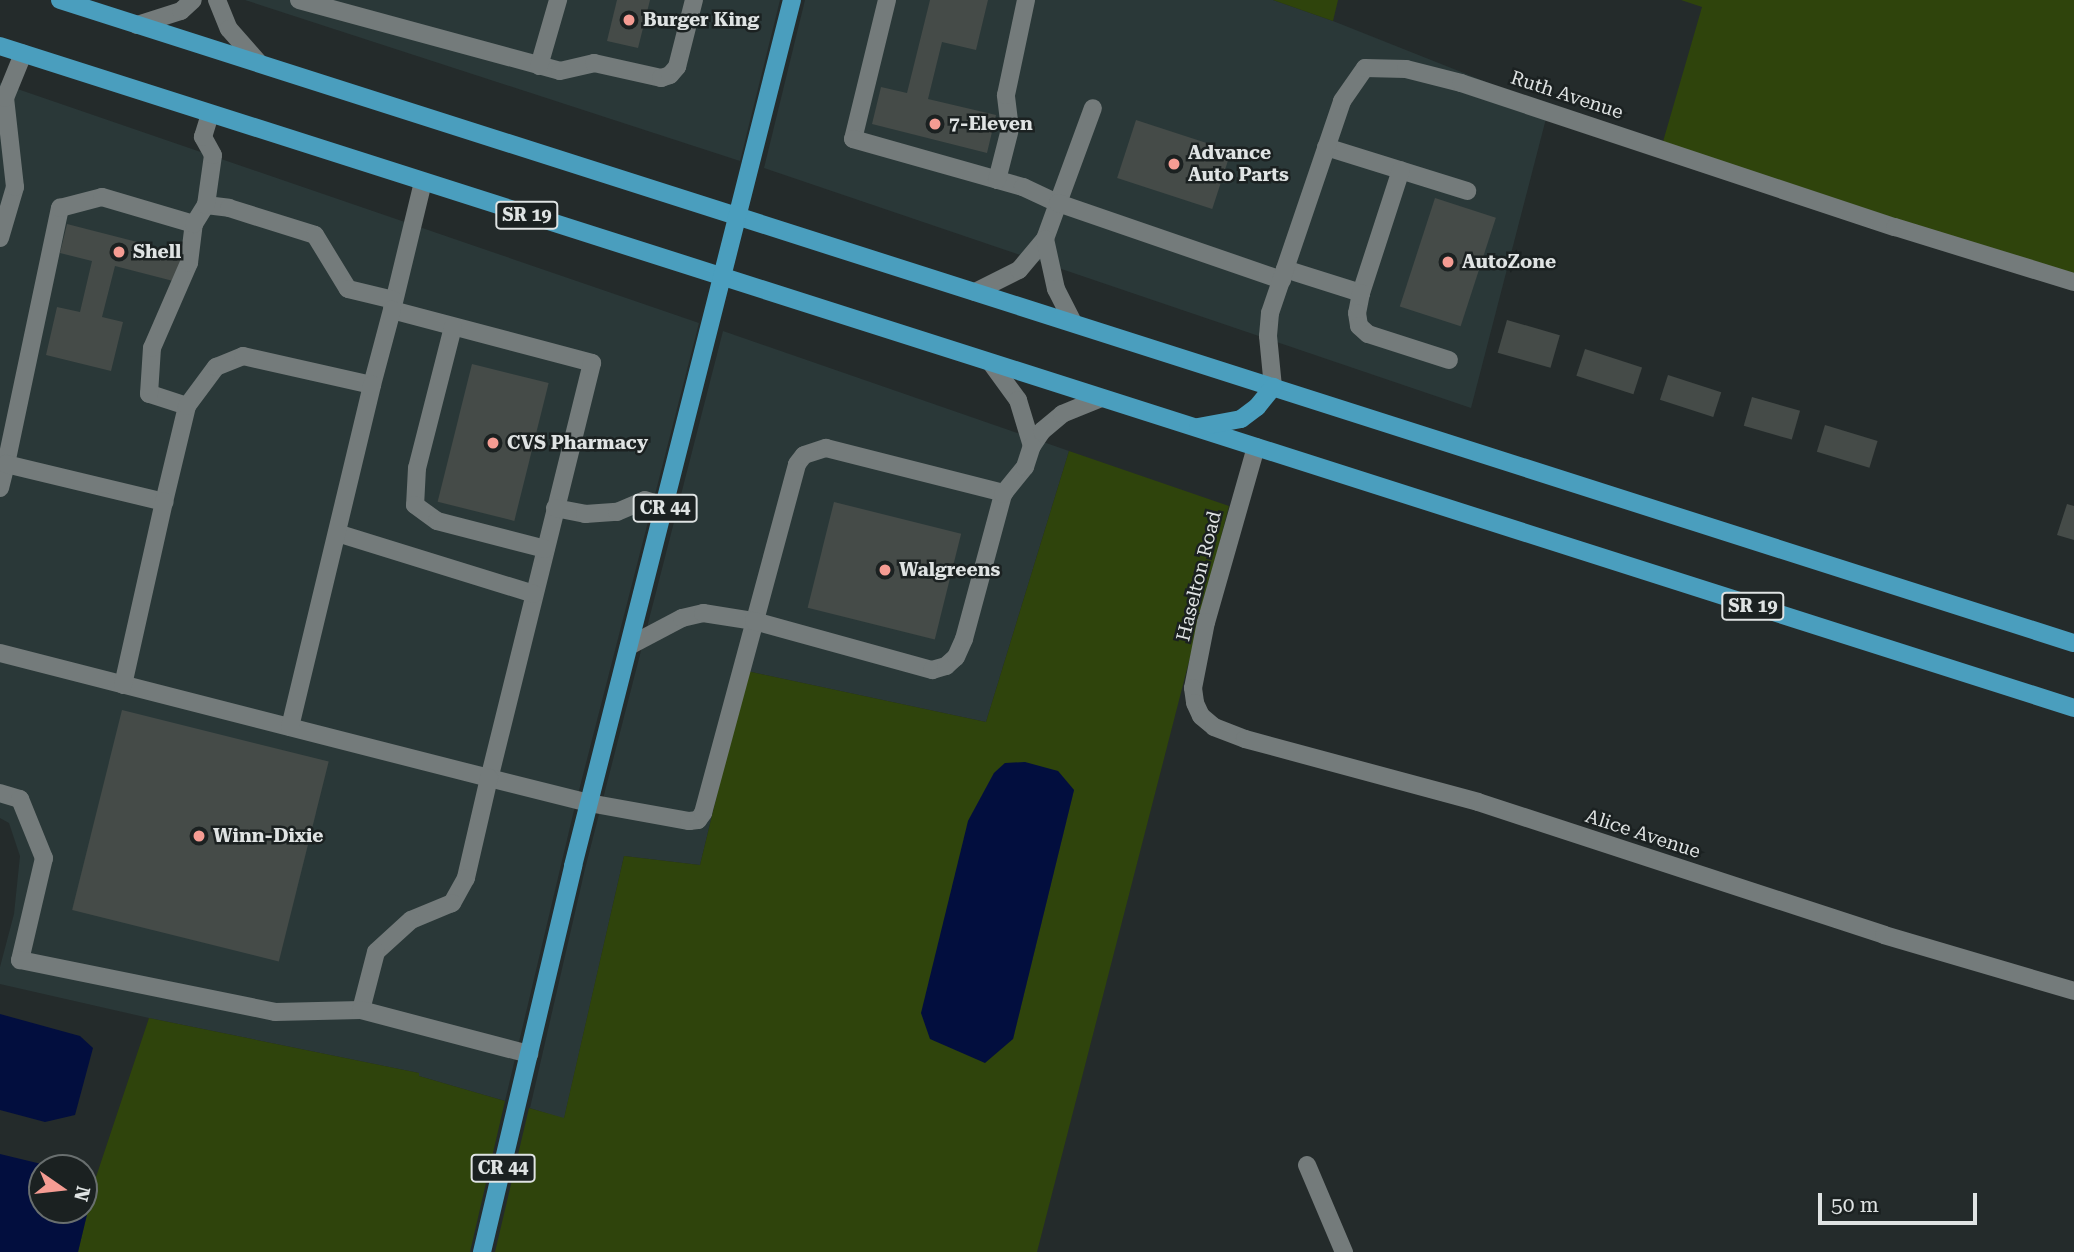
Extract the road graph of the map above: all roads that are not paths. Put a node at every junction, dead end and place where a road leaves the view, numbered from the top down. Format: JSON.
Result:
{"nodes":[{"id":1,"x":48,"y":0,"type":"edge"},
{"id":2,"x":60,"y":0,"type":"edge"},
{"id":3,"x":193,"y":0,"type":"edge"},
{"id":4,"x":217,"y":0,"type":"edge"},
{"id":5,"x":299,"y":0,"type":"edge"},
{"id":6,"x":558,"y":0,"type":"edge"},
{"id":7,"x":694,"y":0,"type":"edge"},
{"id":8,"x":792,"y":0,"type":"edge"},
{"id":9,"x":887,"y":0,"type":"edge"},
{"id":10,"x":1026,"y":0,"type":"edge"},
{"id":11,"x":84,"y":8,"type":"junction"},
{"id":12,"x":137,"y":25,"type":"junction"},
{"id":13,"x":0,"y":46,"type":"edge"},
{"id":14,"x":23,"y":54,"type":"junction"},
{"id":15,"x":259,"y":63,"type":"junction"},
{"id":16,"x":539,"y":66,"type":"junction"},
{"id":17,"x":1093,"y":108,"type":"dead end"},
{"id":18,"x":210,"y":114,"type":"junction"},
{"id":19,"x":5,"y":139,"type":"edge"},
{"id":20,"x":1326,"y":147,"type":"junction"},
{"id":21,"x":1401,"y":170,"type":"junction"},
{"id":22,"x":997,"y":180,"type":"junction"},
{"id":23,"x":424,"y":181,"type":"junction"},
{"id":24,"x":1467,"y":191,"type":"dead end"},
{"id":25,"x":1058,"y":203,"type":"junction"},
{"id":26,"x":206,"y":205,"type":"junction"},
{"id":27,"x":739,"y":217,"type":"junction"},
{"id":28,"x":194,"y":223,"type":"junction"},
{"id":29,"x":0,"y":238,"type":"edge"},
{"id":30,"x":1045,"y":239,"type":"junction"},
{"id":31,"x":1284,"y":274,"type":"junction"},
{"id":32,"x":724,"y":278,"type":"junction"},
{"id":33,"x":2074,"y":282,"type":"edge"},
{"id":34,"x":975,"y":292,"type":"junction"},
{"id":35,"x":1361,"y":293,"type":"junction"},
{"id":36,"x":393,"y":305,"type":"junction"},
{"id":37,"x":1073,"y":323,"type":"junction"},
{"id":38,"x":453,"y":327,"type":"junction"},
{"id":39,"x":1449,"y":360,"type":"dead end"},
{"id":40,"x":991,"y":363,"type":"junction"},
{"id":41,"x":372,"y":386,"type":"junction"},
{"id":42,"x":1273,"y":387,"type":"junction"},
{"id":43,"x":1101,"y":398,"type":"junction"},
{"id":44,"x":187,"y":406,"type":"junction"},
{"id":45,"x":1195,"y":428,"type":"junction"},
{"id":46,"x":1032,"y":446,"type":"junction"},
{"id":47,"x":1256,"y":447,"type":"junction"},
{"id":48,"x":6,"y":464,"type":"junction"},
{"id":49,"x":0,"y":488,"type":"edge"},
{"id":50,"x":1004,"y":493,"type":"junction"},
{"id":51,"x":164,"y":502,"type":"junction"},
{"id":52,"x":665,"y":506,"type":"junction"},
{"id":53,"x":555,"y":508,"type":"junction"},
{"id":54,"x":337,"y":533,"type":"junction"},
{"id":55,"x":545,"y":549,"type":"junction"},
{"id":56,"x":534,"y":594,"type":"junction"},
{"id":57,"x":754,"y":621,"type":"junction"},
{"id":58,"x":2074,"y":643,"type":"edge"},
{"id":59,"x":629,"y":646,"type":"junction"},
{"id":60,"x":0,"y":653,"type":"edge"},
{"id":61,"x":123,"y":685,"type":"junction"},
{"id":62,"x":2074,"y":708,"type":"edge"},
{"id":63,"x":1201,"y":716,"type":"joint"},
{"id":64,"x":290,"y":727,"type":"junction"},
{"id":65,"x":489,"y":778,"type":"junction"},
{"id":66,"x":0,"y":793,"type":"edge"},
{"id":67,"x":589,"y":803,"type":"junction"},
{"id":68,"x":2074,"y":991,"type":"edge"},
{"id":69,"x":360,"y":1010,"type":"junction"},
{"id":70,"x":529,"y":1054,"type":"junction"},
{"id":71,"x":1307,"y":1165,"type":"dead end"},
{"id":72,"x":482,"y":1252,"type":"edge"},
{"id":73,"x":1344,"y":1252,"type":"edge"}],
"edges":[{"from":1,"to":11,"type":"main road"},
{"from":2,"to":11,"type":"main road"},
{"from":3,"to":12,"type":"street"},
{"from":4,"to":15,"type":"street"},
{"from":5,"to":16,"type":"street"},
{"from":6,"to":16,"type":"street"},
{"from":7,"to":16,"type":"street"},
{"from":8,"to":27,"type":"main road","number":"CR 44"},
{"from":9,"to":22,"type":"street"},
{"from":10,"to":22,"type":"street"},
{"from":11,"to":12,"type":"main road"},
{"from":12,"to":15,"type":"main road"},
{"from":13,"to":14,"type":"main road","number":"SR 19"},
{"from":14,"to":18,"type":"main road","number":"SR 19"},
{"from":14,"to":19,"type":"street"},
{"from":15,"to":27,"type":"main road"},
{"from":17,"to":25,"type":"street"},
{"from":18,"to":23,"type":"main road","number":"SR 19"},
{"from":18,"to":26,"type":"street"},
{"from":19,"to":29,"type":"street"},
{"from":20,"to":21,"type":"street"},
{"from":20,"to":31,"type":"street","name":"Ruth Avenue"},
{"from":20,"to":33,"type":"street","name":"Ruth Avenue"},
{"from":21,"to":24,"type":"street"},
{"from":21,"to":35,"type":"street"},
{"from":22,"to":25,"type":"street"},
{"from":23,"to":32,"type":"main road","number":"SR 19"},
{"from":23,"to":36,"type":"street"},
{"from":25,"to":30,"type":"street"},
{"from":25,"to":31,"type":"street"},
{"from":26,"to":28,"type":"street"},
{"from":26,"to":36,"type":"street"},
{"from":27,"to":32,"type":"main road","number":"CR 44"},
{"from":27,"to":34,"type":"main road"},
{"from":28,"to":44,"type":"street"},
{"from":28,"to":48,"type":"street"},
{"from":30,"to":34,"type":"street"},
{"from":30,"to":37,"type":"street"},
{"from":31,"to":35,"type":"street"},
{"from":31,"to":42,"type":"street","name":"Ruth Avenue"},
{"from":32,"to":40,"type":"main road","number":"SR 19"},
{"from":32,"to":52,"type":"main road","number":"CR 44"},
{"from":34,"to":37,"type":"main road"},
{"from":35,"to":39,"type":"street"},
{"from":36,"to":38,"type":"street"},
{"from":36,"to":41,"type":"street"},
{"from":37,"to":42,"type":"main road"},
{"from":38,"to":53,"type":"street"},
{"from":38,"to":55,"type":"street"},
{"from":40,"to":43,"type":"main road","number":"SR 19"},
{"from":40,"to":46,"type":"street"},
{"from":41,"to":44,"type":"street"},
{"from":41,"to":54,"type":"street"},
{"from":42,"to":45,"type":"main road"},
{"from":42,"to":58,"type":"main road"},
{"from":43,"to":45,"type":"main road","number":"SR 19"},
{"from":43,"to":46,"type":"street"},
{"from":44,"to":51,"type":"street"},
{"from":45,"to":47,"type":"main road","number":"SR 19"},
{"from":46,"to":50,"type":"street"},
{"from":47,"to":62,"type":"main road","number":"SR 19"},
{"from":47,"to":63,"type":"street","name":"Haselton Road"},
{"from":48,"to":49,"type":"street"},
{"from":48,"to":51,"type":"street"},
{"from":50,"to":57,"type":"street"},
{"from":50,"to":57,"type":"street"},
{"from":51,"to":61,"type":"street"},
{"from":52,"to":53,"type":"street"},
{"from":52,"to":59,"type":"main road","number":"CR 44"},
{"from":53,"to":55,"type":"street"},
{"from":54,"to":56,"type":"street"},
{"from":54,"to":64,"type":"street"},
{"from":55,"to":56,"type":"street"},
{"from":56,"to":65,"type":"street"},
{"from":57,"to":59,"type":"street"},
{"from":57,"to":67,"type":"street"},
{"from":59,"to":67,"type":"main road","number":"CR 44"},
{"from":60,"to":61,"type":"street"},
{"from":61,"to":64,"type":"street"},
{"from":63,"to":68,"type":"street","name":"Alice Avenue"},
{"from":64,"to":65,"type":"street"},
{"from":65,"to":67,"type":"street"},
{"from":65,"to":69,"type":"street"},
{"from":66,"to":69,"type":"street"},
{"from":67,"to":70,"type":"main road","number":"CR 44"},
{"from":69,"to":70,"type":"street"},
{"from":70,"to":72,"type":"main road","number":"CR 44"},
{"from":71,"to":73,"type":"street"}]}
